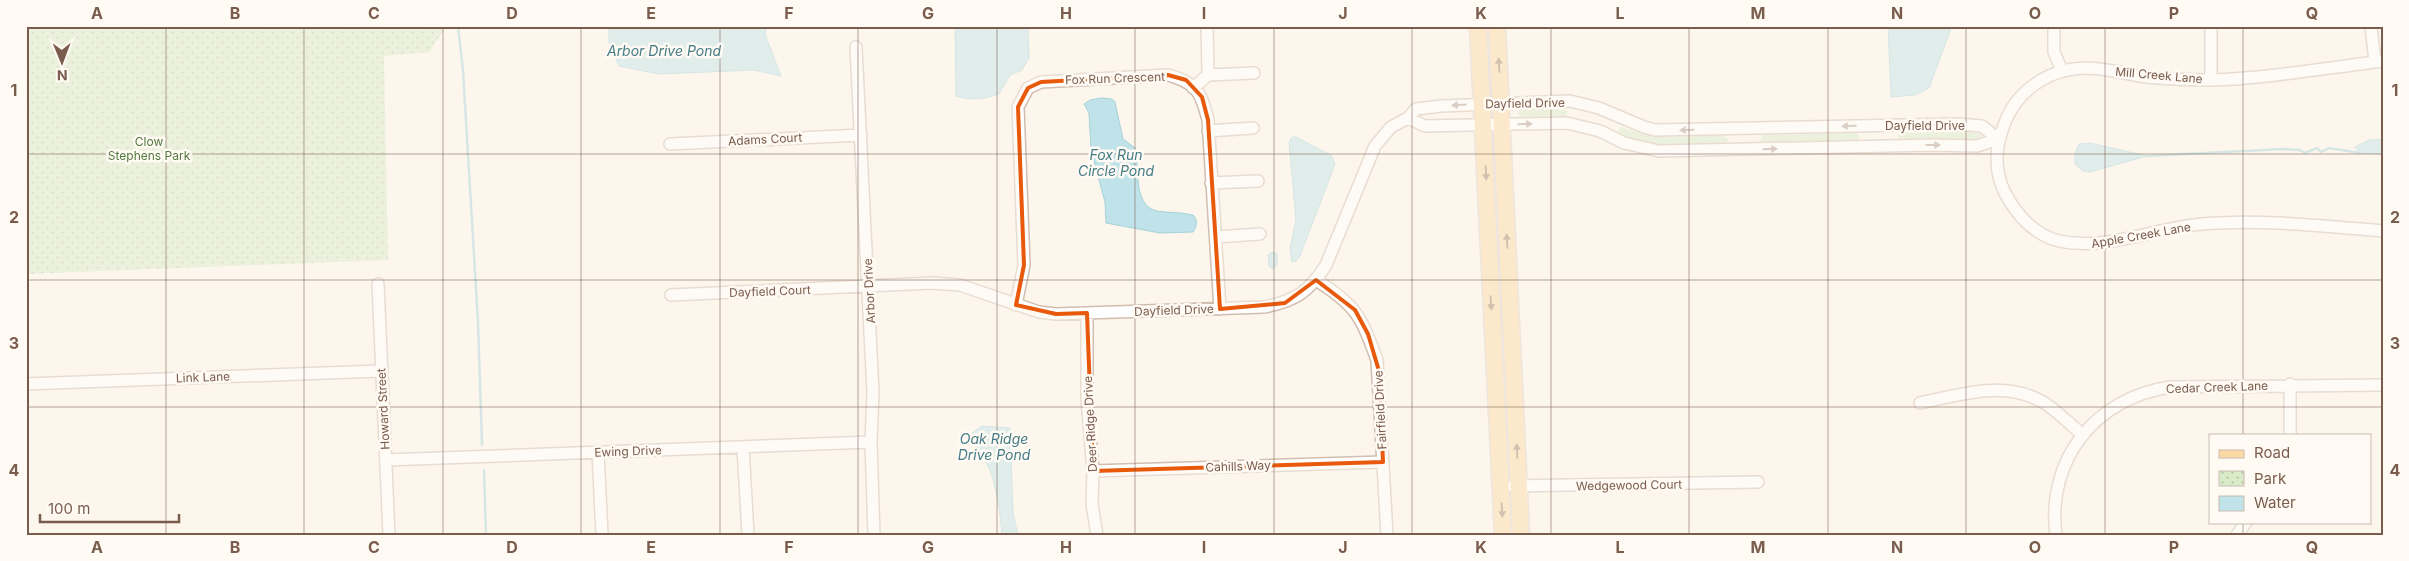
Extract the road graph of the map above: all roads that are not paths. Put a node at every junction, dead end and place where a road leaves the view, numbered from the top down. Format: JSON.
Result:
{"nodes":[{"id":1,"x":1207,"y":26,"type":"edge"},
{"id":2,"x":1478,"y":26,"type":"edge"},
{"id":3,"x":1497,"y":26,"type":"edge"},
{"id":4,"x":2054,"y":26,"type":"edge"},
{"id":5,"x":2211,"y":26,"type":"edge"},
{"id":6,"x":2371,"y":26,"type":"edge"},
{"id":7,"x":856,"y":47,"type":"dead end"},
{"id":8,"x":2379,"y":61,"type":"edge"},
{"id":9,"x":2062,"y":71,"type":"junction"},
{"id":10,"x":1254,"y":73,"type":"dead end"},
{"id":11,"x":1208,"y":75,"type":"junction"},
{"id":12,"x":2212,"y":80,"type":"junction"},
{"id":13,"x":1193,"y":88,"type":"junction"},
{"id":14,"x":1500,"y":103,"type":"junction"},
{"id":15,"x":1482,"y":104,"type":"junction"},
{"id":16,"x":1408,"y":118,"type":"junction"},
{"id":17,"x":1484,"y":124,"type":"junction"},
{"id":18,"x":1501,"y":125,"type":"junction"},
{"id":19,"x":1879,"y":125,"type":"junction"},
{"id":20,"x":1253,"y":128,"type":"dead end"},
{"id":21,"x":1743,"y":128,"type":"junction"},
{"id":22,"x":1208,"y":131,"type":"junction"},
{"id":23,"x":861,"y":134,"type":"junction"},
{"id":24,"x":1998,"y":139,"type":"junction"},
{"id":25,"x":670,"y":144,"type":"dead end"},
{"id":26,"x":1879,"y":146,"type":"junction"},
{"id":27,"x":1743,"y":150,"type":"junction"},
{"id":28,"x":1258,"y":180,"type":"dead end"},
{"id":29,"x":1211,"y":183,"type":"junction"},
{"id":30,"x":2383,"y":230,"type":"edge"},
{"id":31,"x":1260,"y":234,"type":"dead end"},
{"id":32,"x":1216,"y":237,"type":"junction"},
{"id":33,"x":1316,"y":280,"type":"junction"},
{"id":34,"x":378,"y":284,"type":"dead end"},
{"id":35,"x":868,"y":286,"type":"junction"},
{"id":36,"x":671,"y":295,"type":"dead end"},
{"id":37,"x":1016,"y":305,"type":"junction"},
{"id":38,"x":1220,"y":309,"type":"junction"},
{"id":39,"x":1087,"y":313,"type":"junction"},
{"id":40,"x":380,"y":371,"type":"junction"},
{"id":41,"x":26,"y":384,"type":"edge"},
{"id":42,"x":2290,"y":384,"type":"junction"},
{"id":43,"x":2383,"y":385,"type":"edge"},
{"id":44,"x":1920,"y":403,"type":"dead end"},
{"id":45,"x":2290,"y":434,"type":"edge"},
{"id":46,"x":2083,"y":435,"type":"junction"},
{"id":47,"x":871,"y":442,"type":"junction"},
{"id":48,"x":743,"y":447,"type":"junction"},
{"id":49,"x":598,"y":452,"type":"junction"},
{"id":50,"x":386,"y":460,"type":"junction"},
{"id":51,"x":1383,"y":462,"type":"junction"},
{"id":52,"x":1093,"y":471,"type":"junction"},
{"id":53,"x":1758,"y":482,"type":"dead end"},
{"id":54,"x":1500,"y":486,"type":"junction"},
{"id":55,"x":1519,"y":486,"type":"junction"},
{"id":56,"x":2245,"y":524,"type":"edge"},
{"id":57,"x":389,"y":535,"type":"edge"},
{"id":58,"x":602,"y":535,"type":"edge"},
{"id":59,"x":748,"y":535,"type":"edge"},
{"id":60,"x":874,"y":535,"type":"edge"},
{"id":61,"x":1098,"y":535,"type":"edge"},
{"id":62,"x":1387,"y":535,"type":"edge"},
{"id":63,"x":1503,"y":535,"type":"edge"},
{"id":64,"x":1521,"y":535,"type":"edge"},
{"id":65,"x":2056,"y":535,"type":"edge"},
{"id":66,"x":2237,"y":535,"type":"edge"}],
"edges":[{"from":1,"to":11,"type":"street"},
{"from":2,"to":15,"type":"main road"},
{"from":14,"to":3,"type":"main road","one_way":true},
{"from":4,"to":9,"type":"street"},
{"from":5,"to":12,"type":"street"},
{"from":6,"to":8,"type":"street"},
{"from":7,"to":23,"type":"street","name":"Arbor Drive"},
{"from":8,"to":12,"type":"street","name":"Mill Creek Lane"},
{"from":9,"to":12,"type":"street","name":"Mill Creek Lane"},
{"from":9,"to":24,"type":"street","name":"Mill Creek Lane"},
{"from":10,"to":11,"type":"street"},
{"from":11,"to":13,"type":"street"},
{"from":13,"to":22,"type":"street"},
{"from":13,"to":37,"type":"street","name":"Fox Run Crescent"},
{"from":14,"to":15,"type":"street","name":"Dayfield Drive"},
{"from":14,"to":18,"type":"main road"},
{"from":21,"to":14,"type":"street","name":"Dayfield Drive","one_way":true},
{"from":15,"to":16,"type":"street","name":"Dayfield Drive","one_way":true},
{"from":15,"to":17,"type":"main road"},
{"from":16,"to":17,"type":"street","name":"Dayfield Drive"},
{"from":16,"to":33,"type":"street","name":"Dayfield Drive"},
{"from":17,"to":18,"type":"street","name":"Dayfield Drive"},
{"from":17,"to":54,"type":"main road","one_way":true},
{"from":18,"to":27,"type":"street","name":"Dayfield Drive","one_way":true},
{"from":55,"to":18,"type":"main road","one_way":true},
{"from":19,"to":21,"type":"street","name":"Dayfield Drive","one_way":true},
{"from":19,"to":24,"type":"street","name":"Dayfield Drive"},
{"from":19,"to":26,"type":"street"},
{"from":20,"to":22,"type":"street"},
{"from":21,"to":27,"type":"street"},
{"from":22,"to":29,"type":"street"},
{"from":23,"to":25,"type":"street","name":"Adams Court"},
{"from":23,"to":35,"type":"street","name":"Arbor Drive"},
{"from":26,"to":24,"type":"street","name":"Dayfield Drive","one_way":true},
{"from":24,"to":30,"type":"street","name":"Apple Creek Lane"},
{"from":27,"to":26,"type":"street","name":"Dayfield Drive","one_way":true},
{"from":28,"to":29,"type":"street"},
{"from":29,"to":32,"type":"street"},
{"from":31,"to":32,"type":"street"},
{"from":32,"to":38,"type":"street"},
{"from":33,"to":38,"type":"street","name":"Dayfield Drive"},
{"from":33,"to":51,"type":"street","name":"Fairfield Drive"},
{"from":34,"to":40,"type":"street","name":"Howard Street"},
{"from":35,"to":36,"type":"street","name":"Dayfield Court"},
{"from":35,"to":37,"type":"street","name":"Dayfield Drive"},
{"from":35,"to":47,"type":"street","name":"Arbor Drive"},
{"from":37,"to":39,"type":"street","name":"Dayfield Drive"},
{"from":38,"to":39,"type":"street","name":"Dayfield Drive"},
{"from":39,"to":52,"type":"street","name":"Deer Ridge Drive"},
{"from":40,"to":41,"type":"street","name":"Link Lane"},
{"from":40,"to":50,"type":"street","name":"Howard Street"},
{"from":42,"to":43,"type":"street","name":"Cedar Creek Lane"},
{"from":42,"to":45,"type":"street"},
{"from":42,"to":46,"type":"street","name":"Cedar Creek Lane"},
{"from":44,"to":46,"type":"street"},
{"from":46,"to":65,"type":"street","name":"Cedar Creek Lane"},
{"from":47,"to":48,"type":"street","name":"Ewing Drive"},
{"from":47,"to":60,"type":"street","name":"Arbor Drive"},
{"from":48,"to":49,"type":"street","name":"Ewing Drive"},
{"from":48,"to":59,"type":"street"},
{"from":49,"to":50,"type":"street","name":"Ewing Drive"},
{"from":49,"to":58,"type":"street"},
{"from":50,"to":57,"type":"street","name":"Howard Street"},
{"from":51,"to":52,"type":"street","name":"Cahills Way"},
{"from":51,"to":62,"type":"street","name":"Fairfield Drive"},
{"from":52,"to":61,"type":"street","name":"Deer Ridge Drive"},
{"from":53,"to":55,"type":"street","name":"Wedgewood Court"},
{"from":54,"to":55,"type":"street","name":"Wedgewood Court"},
{"from":54,"to":63,"type":"main road","one_way":true},
{"from":55,"to":64,"type":"main road"},
{"from":56,"to":66,"type":"street"}]}
